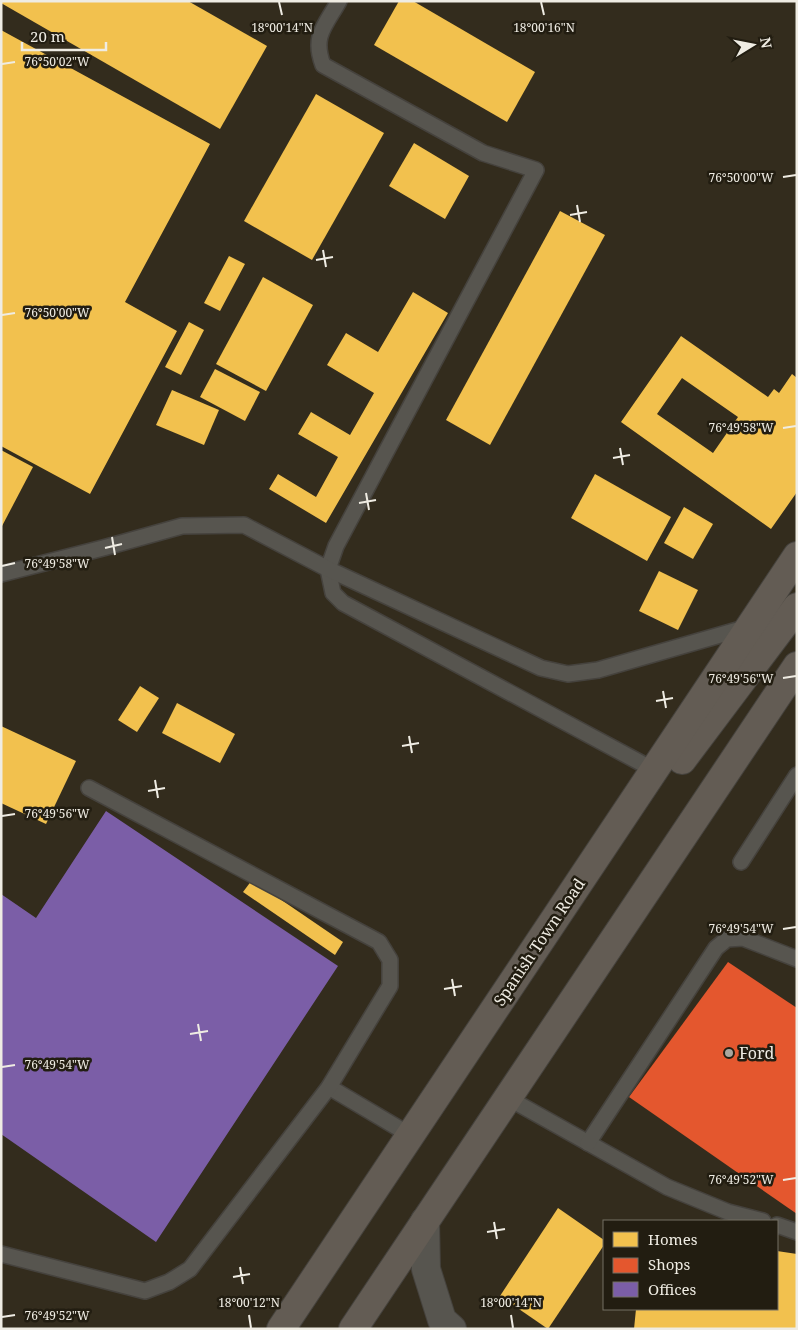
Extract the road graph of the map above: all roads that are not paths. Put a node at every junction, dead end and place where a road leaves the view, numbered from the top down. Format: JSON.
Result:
{"nodes":[{"id":1,"x":339,"y":1,"type":"edge"},
{"id":2,"x":797,"y":556,"type":"edge"},
{"id":3,"x":328,"y":570,"type":"junction"},
{"id":4,"x":1,"y":574,"type":"edge"},
{"id":5,"x":797,"y":607,"type":"edge"},
{"id":6,"x":750,"y":627,"type":"junction"},
{"id":7,"x":792,"y":682,"type":"edge"},
{"id":8,"x":654,"y":770,"type":"junction"},
{"id":9,"x":797,"y":775,"type":"edge"},
{"id":10,"x":89,"y":788,"type":"dead end"},
{"id":11,"x":741,"y":862,"type":"dead end"},
{"id":12,"x":797,"y":959,"type":"edge"},
{"id":13,"x":329,"y":1087,"type":"junction"},
{"id":14,"x":508,"y":1098,"type":"junction"},
{"id":15,"x":410,"y":1135,"type":"junction"},
{"id":16,"x":588,"y":1143,"type":"junction"},
{"id":17,"x":759,"y":1220,"type":"edge"},
{"id":18,"x":425,"y":1221,"type":"junction"},
{"id":19,"x":778,"y":1225,"type":"edge"},
{"id":20,"x":797,"y":1232,"type":"edge"},
{"id":21,"x":1,"y":1254,"type":"edge"},
{"id":22,"x":281,"y":1329,"type":"edge"},
{"id":23,"x":353,"y":1329,"type":"edge"},
{"id":24,"x":452,"y":1329,"type":"edge"}],
"edges":[{"from":1,"to":3,"type":"lane"},
{"from":2,"to":6,"type":"highway","name":"Spanish Town Road"},
{"from":3,"to":4,"type":"lane"},
{"from":3,"to":6,"type":"lane"},
{"from":3,"to":8,"type":"lane"},
{"from":5,"to":8,"type":"highway"},
{"from":6,"to":8,"type":"highway","name":"Spanish Town Road"},
{"from":7,"to":14,"type":"highway"},
{"from":8,"to":15,"type":"highway","name":"Spanish Town Road"},
{"from":9,"to":11,"type":"lane"},
{"from":10,"to":13,"type":"lane"},
{"from":12,"to":16,"type":"lane"},
{"from":13,"to":15,"type":"lane"},
{"from":13,"to":21,"type":"lane"},
{"from":14,"to":16,"type":"lane"},
{"from":14,"to":18,"type":"highway"},
{"from":15,"to":22,"type":"highway","name":"Spanish Town Road"},
{"from":16,"to":17,"type":"lane"},
{"from":18,"to":23,"type":"highway"},
{"from":18,"to":24,"type":"street"},
{"from":19,"to":20,"type":"lane"}]}
